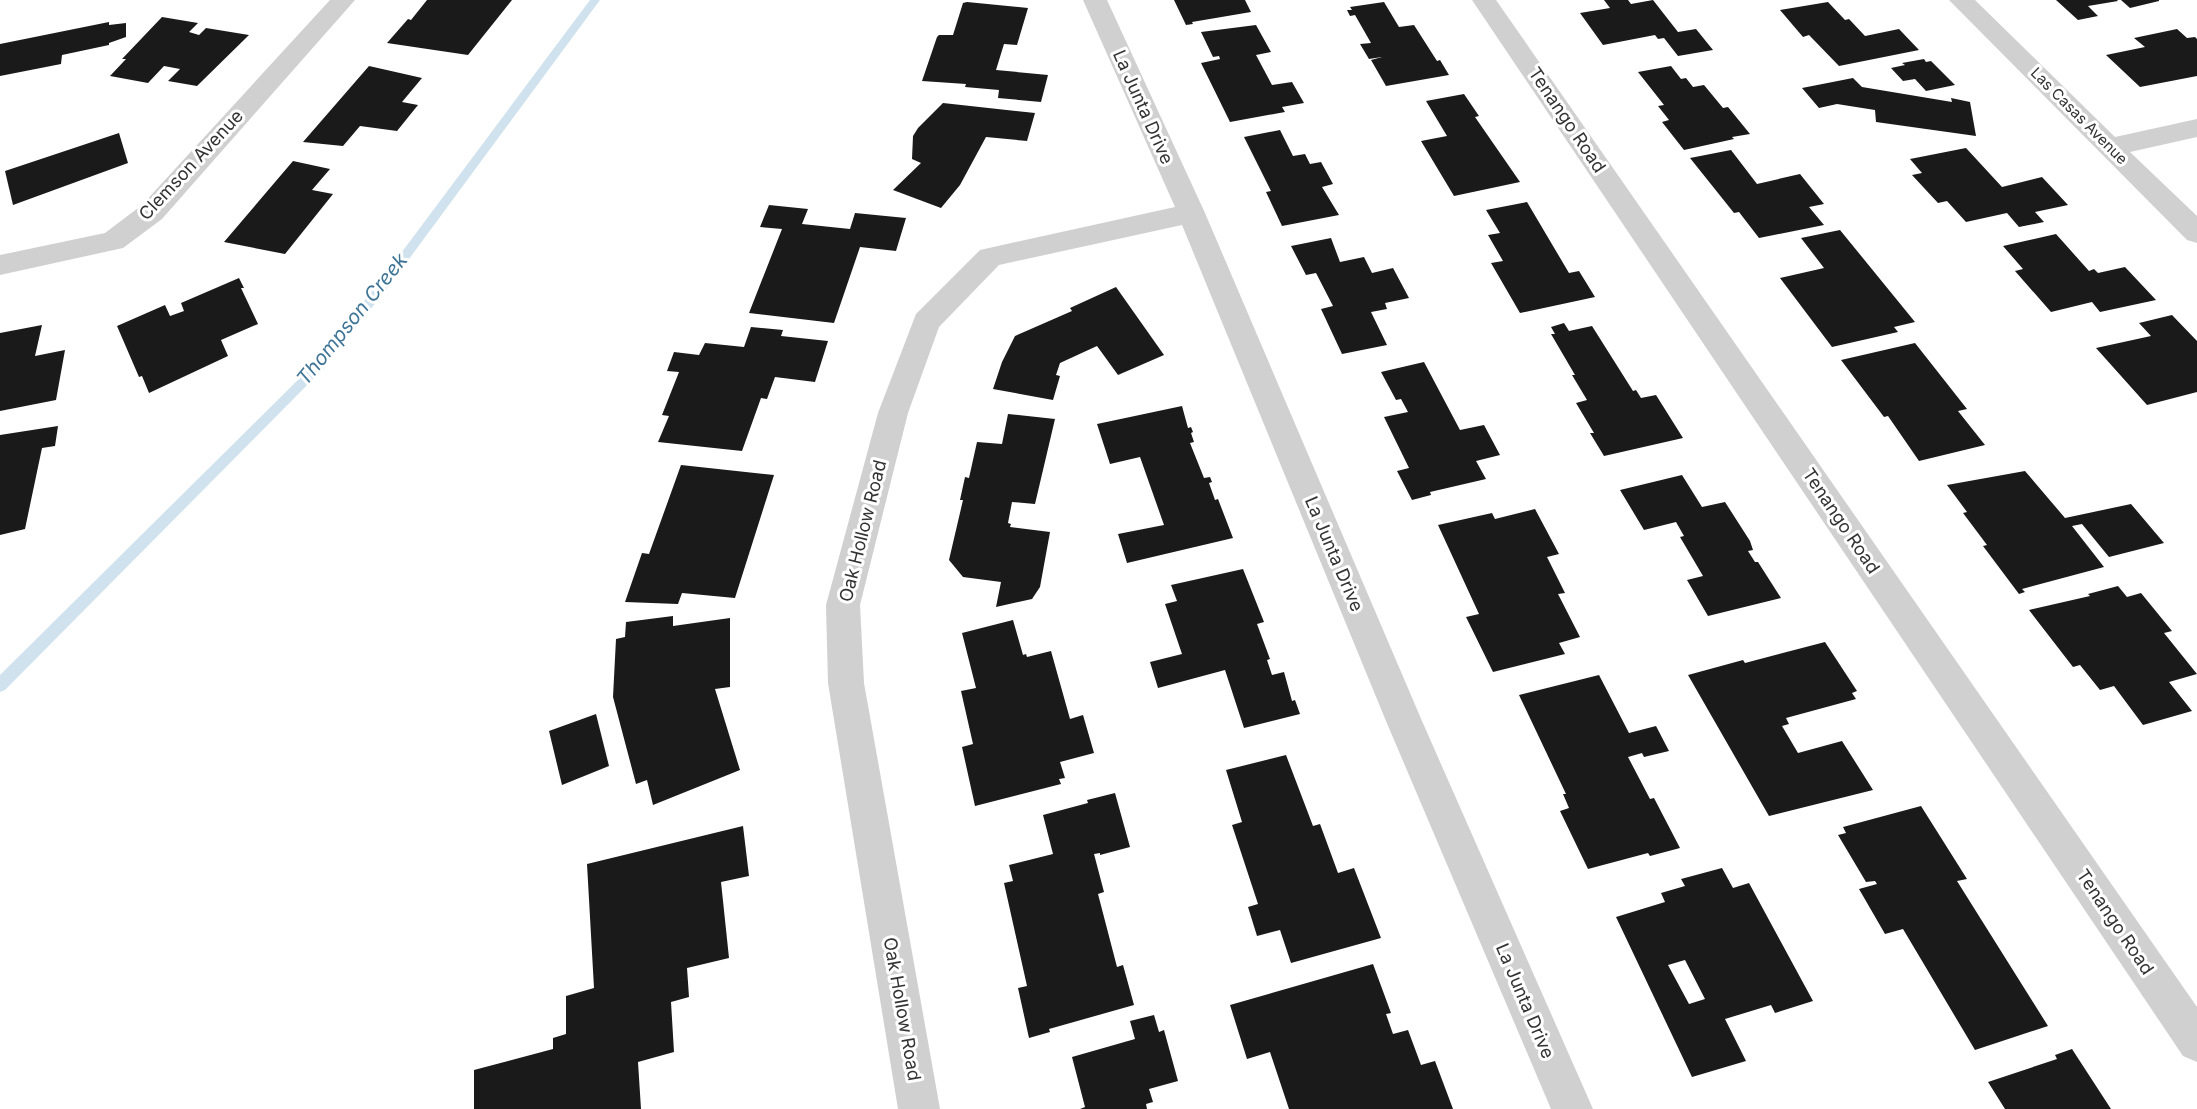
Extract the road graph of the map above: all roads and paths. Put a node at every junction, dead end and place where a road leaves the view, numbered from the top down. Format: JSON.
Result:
{"nodes":[{"id":1,"x":343,"y":0,"type":"edge"},
{"id":2,"x":1095,"y":0,"type":"edge"},
{"id":3,"x":1485,"y":0,"type":"edge"},
{"id":4,"x":1961,"y":0,"type":"edge"},
{"id":5,"x":2197,"y":128,"type":"edge"},
{"id":6,"x":2110,"y":147,"type":"junction"},
{"id":7,"x":1191,"y":213,"type":"junction"},
{"id":8,"x":2197,"y":232,"type":"edge"},
{"id":9,"x":0,"y":265,"type":"edge"},
{"id":10,"x":2197,"y":1042,"type":"edge"},
{"id":11,"x":919,"y":1109,"type":"edge"},
{"id":12,"x":1572,"y":1109,"type":"edge"}],
"edges":[{"from":1,"to":9,"type":"street","name":"Clemson Avenue"},
{"from":2,"to":7,"type":"street","name":"La Junta Drive"},
{"from":3,"to":10,"type":"street","name":"Tenango Road"},
{"from":4,"to":6,"type":"street","name":"Las Casas Avenue"},
{"from":5,"to":6,"type":"street"},
{"from":6,"to":8,"type":"street","name":"Las Casas Avenue"},
{"from":7,"to":11,"type":"street","name":"Oak Hollow Road"},
{"from":7,"to":12,"type":"street","name":"La Junta Drive"}]}
